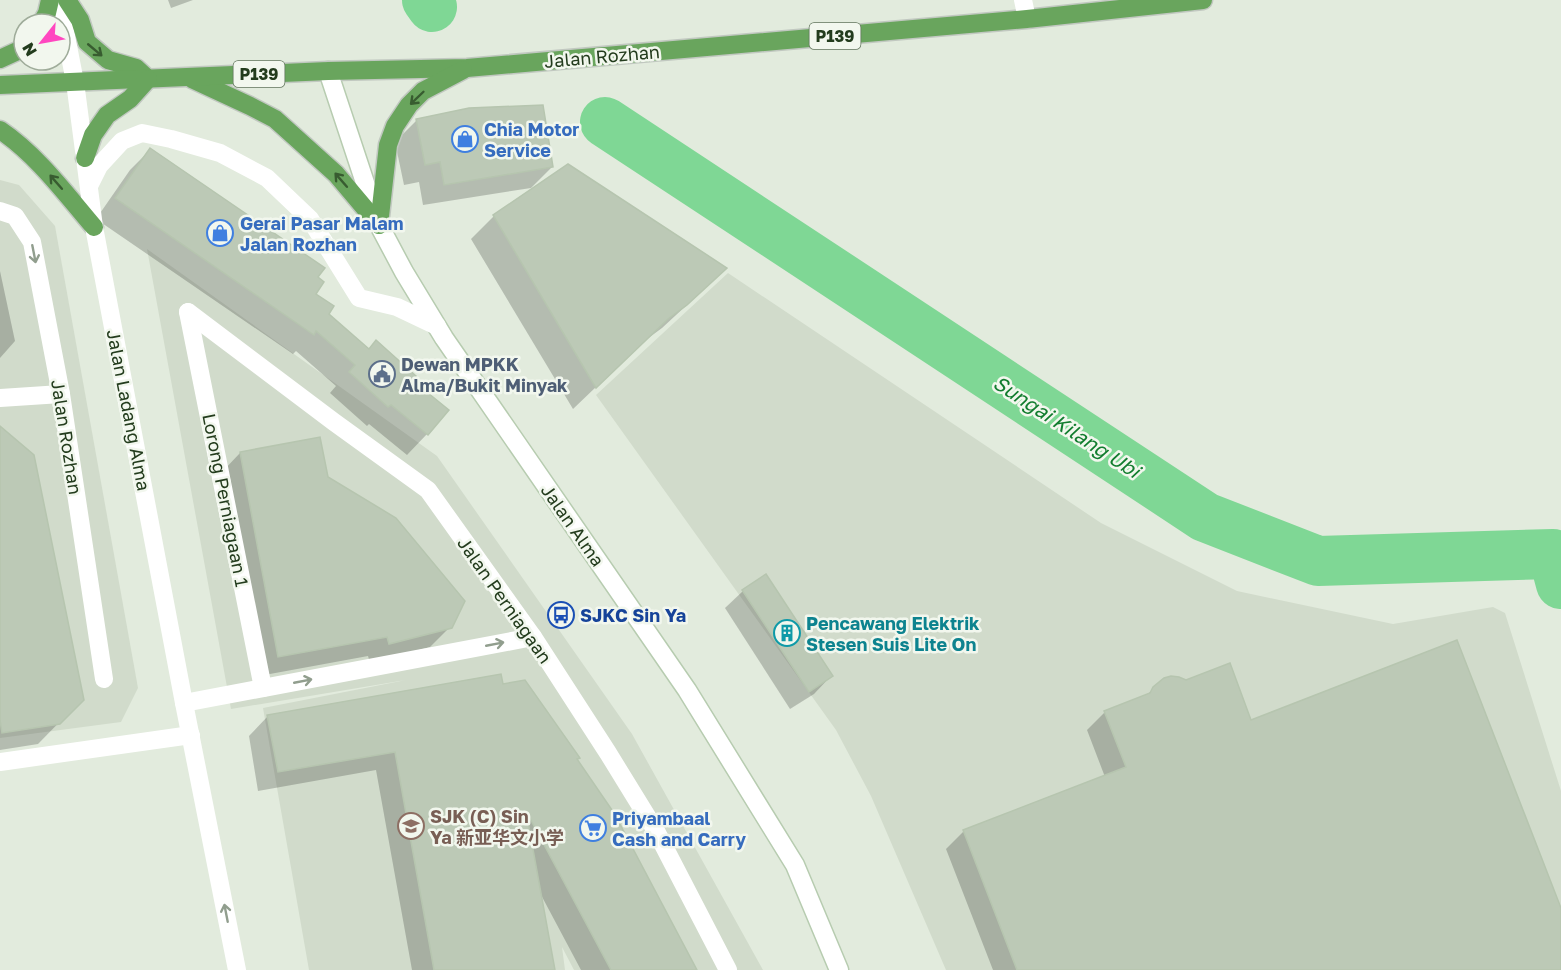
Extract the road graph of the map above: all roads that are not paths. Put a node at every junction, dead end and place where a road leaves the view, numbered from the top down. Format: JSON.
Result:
{"nodes":[{"id":1,"x":59,"y":0,"type":"edge"},
{"id":2,"x":67,"y":0,"type":"edge"},
{"id":3,"x":1023,"y":0,"type":"edge"},
{"id":4,"x":1203,"y":0,"type":"edge"},
{"id":5,"x":1027,"y":19,"type":"junction"},
{"id":6,"x":467,"y":68,"type":"junction"},
{"id":7,"x":328,"y":70,"type":"junction"},
{"id":8,"x":190,"y":78,"type":"junction"},
{"id":9,"x":148,"y":80,"type":"junction"},
{"id":10,"x":75,"y":82,"type":"junction"},
{"id":11,"x":0,"y":85,"type":"edge"},
{"id":12,"x":0,"y":130,"type":"edge"},
{"id":13,"x":85,"y":158,"type":"junction"},
{"id":14,"x":89,"y":187,"type":"junction"},
{"id":15,"x":0,"y":211,"type":"edge"},
{"id":16,"x":379,"y":225,"type":"junction"},
{"id":17,"x":94,"y":227,"type":"junction"},
{"id":18,"x":188,"y":312,"type":"joint"},
{"id":19,"x":437,"y":326,"type":"junction"},
{"id":20,"x":61,"y":394,"type":"junction"},
{"id":21,"x":0,"y":398,"type":"edge"},
{"id":22,"x":533,"y":637,"type":"junction"},
{"id":23,"x":104,"y":679,"type":"dead end"},
{"id":24,"x":263,"y":688,"type":"junction"},
{"id":25,"x":184,"y":703,"type":"junction"},
{"id":26,"x":191,"y":735,"type":"junction"},
{"id":27,"x":0,"y":762,"type":"edge"},
{"id":28,"x":237,"y":970,"type":"edge"},
{"id":29,"x":729,"y":970,"type":"edge"},
{"id":30,"x":839,"y":970,"type":"edge"}],
"edges":[{"from":1,"to":10,"type":"street","name":"Jalan Ladang Alma"},
{"from":2,"to":9,"type":"main road","one_way":true},
{"from":3,"to":5,"type":"street"},
{"from":4,"to":5,"type":"main road","name":"Jalan Rozhan","number":"P139"},
{"from":5,"to":6,"type":"main road","name":"Jalan Rozhan","number":"P139"},
{"from":6,"to":7,"type":"main road","name":"Jalan Rozhan","number":"P139"},
{"from":6,"to":16,"type":"main road","one_way":true},
{"from":7,"to":8,"type":"main road","name":"Jalan Rozhan","number":"P139"},
{"from":7,"to":16,"type":"street","name":"Jalan Alma"},
{"from":8,"to":9,"type":"main road","name":"Jalan Rozhan","number":"P139"},
{"from":16,"to":8,"type":"main road","one_way":true},
{"from":9,"to":10,"type":"main road","name":"Jalan Rozhan","number":"P139"},
{"from":9,"to":13,"type":"main road"},
{"from":10,"to":11,"type":"main road","name":"Jalan Rozhan","number":"P139"},
{"from":10,"to":13,"type":"street","name":"Jalan Ladang Alma"},
{"from":17,"to":12,"type":"main road","one_way":true},
{"from":13,"to":14,"type":"street","name":"Jalan Ladang Alma"},
{"from":14,"to":17,"type":"street","name":"Jalan Ladang Alma"},
{"from":14,"to":19,"type":"street"},
{"from":15,"to":20,"type":"street","name":"Jalan Rozhan","one_way":true},
{"from":16,"to":19,"type":"street","name":"Jalan Alma"},
{"from":17,"to":25,"type":"street","name":"Jalan Ladang Alma"},
{"from":18,"to":22,"type":"street","name":"Jalan Perniagaan"},
{"from":18,"to":24,"type":"street","name":"Lorong Perniagaan 1"},
{"from":19,"to":30,"type":"street","name":"Jalan Alma"},
{"from":20,"to":21,"type":"street"},
{"from":20,"to":23,"type":"street","name":"Jalan Rozhan"},
{"from":24,"to":22,"type":"street","one_way":true},
{"from":22,"to":29,"type":"street","name":"Jalan Perniagaan"},
{"from":24,"to":25,"type":"street"},
{"from":25,"to":26,"type":"street","name":"Jalan Ladang Alma"},
{"from":26,"to":27,"type":"street"},
{"from":28,"to":26,"type":"street","name":"Jalan Ladang Alma","one_way":true}]}
